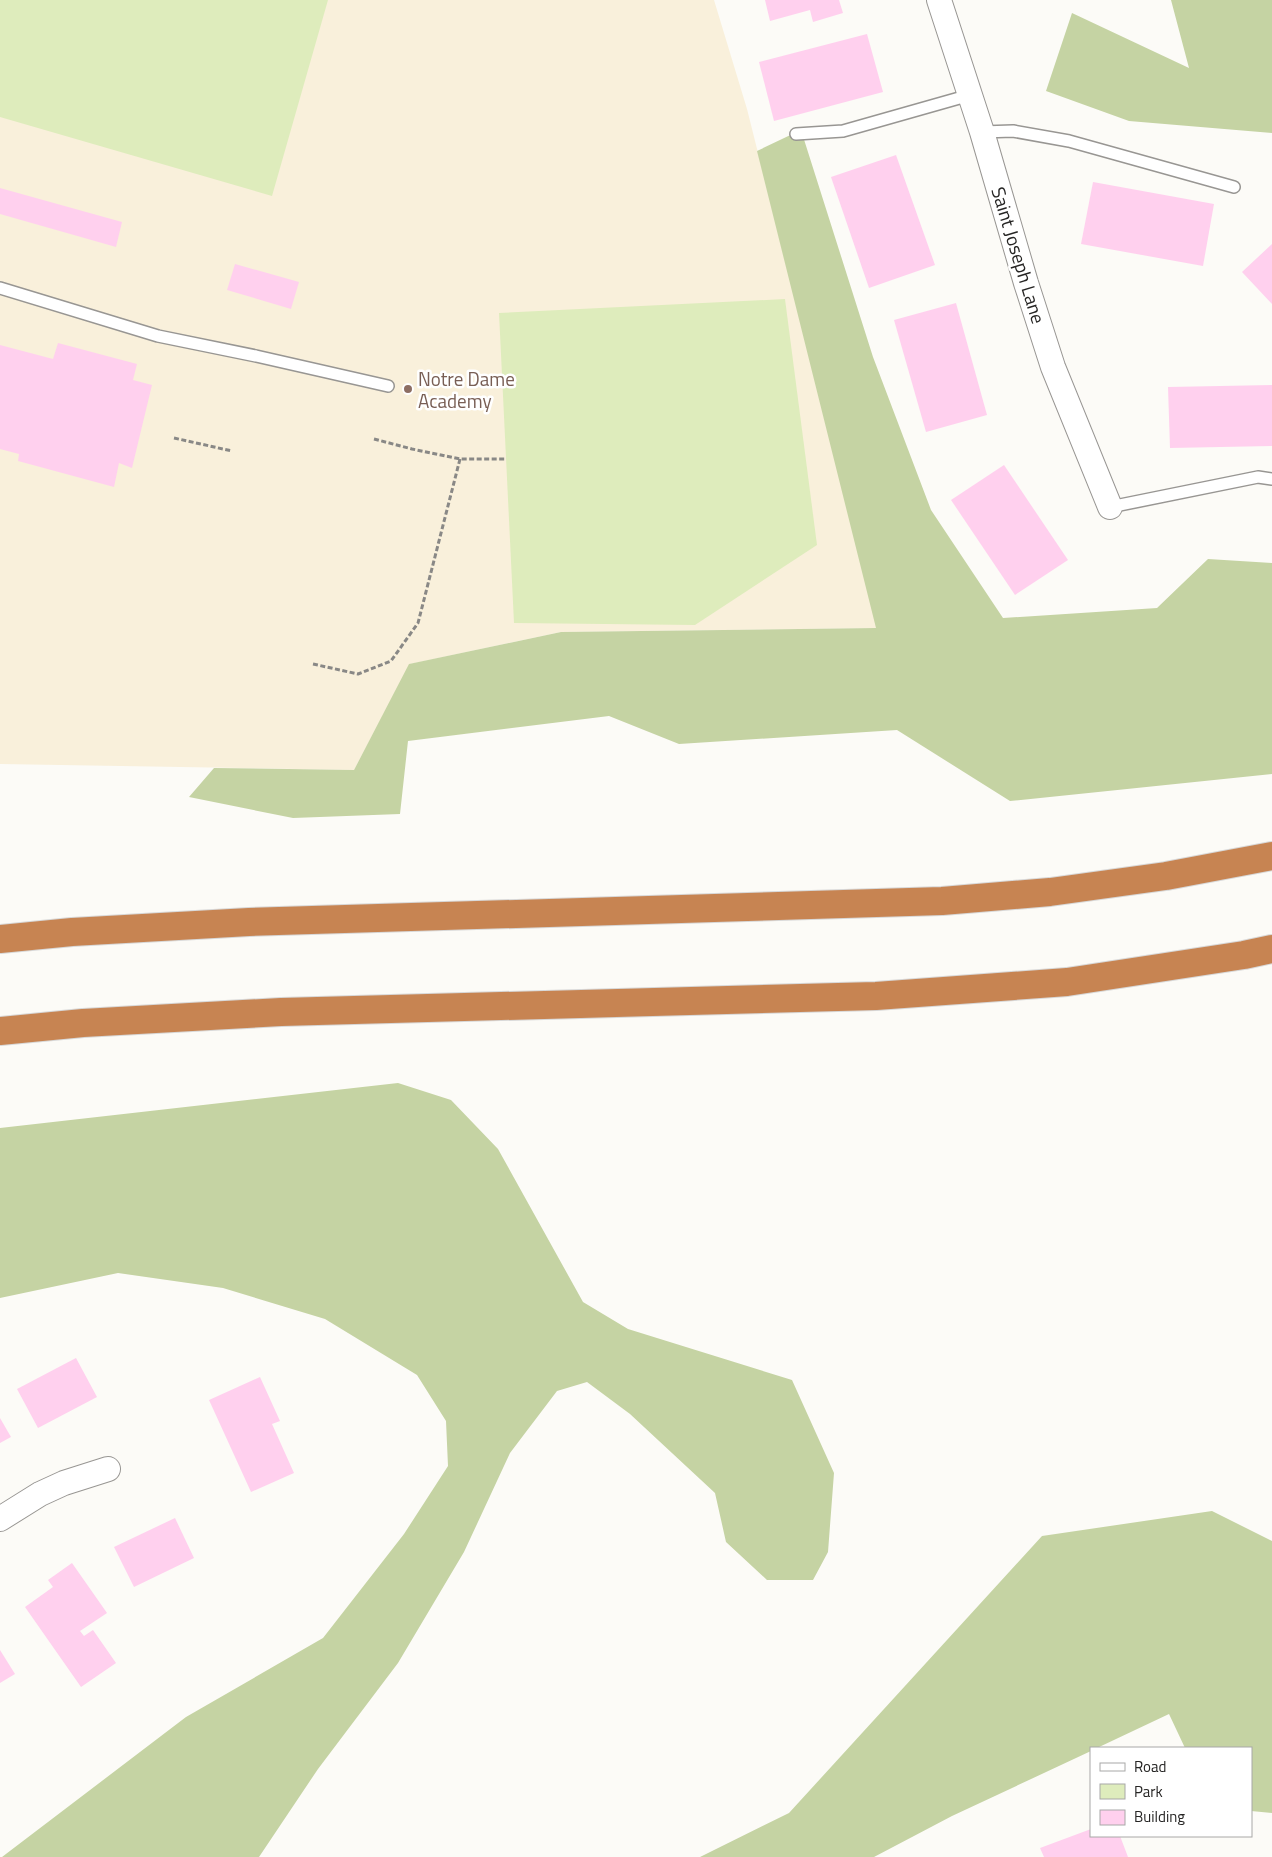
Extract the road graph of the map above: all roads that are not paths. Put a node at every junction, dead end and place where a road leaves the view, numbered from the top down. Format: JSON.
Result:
{"nodes":[{"id":1,"x":940,"y":0,"type":"edge"},
{"id":2,"x":970,"y":95,"type":"junction"},
{"id":3,"x":982,"y":132,"type":"junction"},
{"id":4,"x":796,"y":134,"type":"dead end"},
{"id":5,"x":1234,"y":187,"type":"dead end"},
{"id":6,"x":0,"y":288,"type":"edge"},
{"id":7,"x":388,"y":386,"type":"dead end"},
{"id":8,"x":1272,"y":479,"type":"edge"},
{"id":9,"x":1110,"y":507,"type":"joint"},
{"id":10,"x":1272,"y":856,"type":"edge"},
{"id":11,"x":0,"y":939,"type":"edge"},
{"id":12,"x":1272,"y":949,"type":"edge"},
{"id":13,"x":0,"y":1031,"type":"edge"},
{"id":14,"x":108,"y":1469,"type":"dead end"},
{"id":15,"x":0,"y":1519,"type":"edge"}],
"edges":[{"from":1,"to":2,"type":"street","name":"Saint Joseph Lane"},
{"from":2,"to":3,"type":"street","name":"Saint Joseph Lane"},
{"from":2,"to":4,"type":"lane"},
{"from":3,"to":5,"type":"lane"},
{"from":3,"to":9,"type":"street","name":"Saint Joseph Lane"},
{"from":6,"to":7,"type":"lane"},
{"from":8,"to":9,"type":"lane"},
{"from":10,"to":11,"type":"highway"},
{"from":12,"to":13,"type":"highway"},
{"from":14,"to":15,"type":"street"}]}
